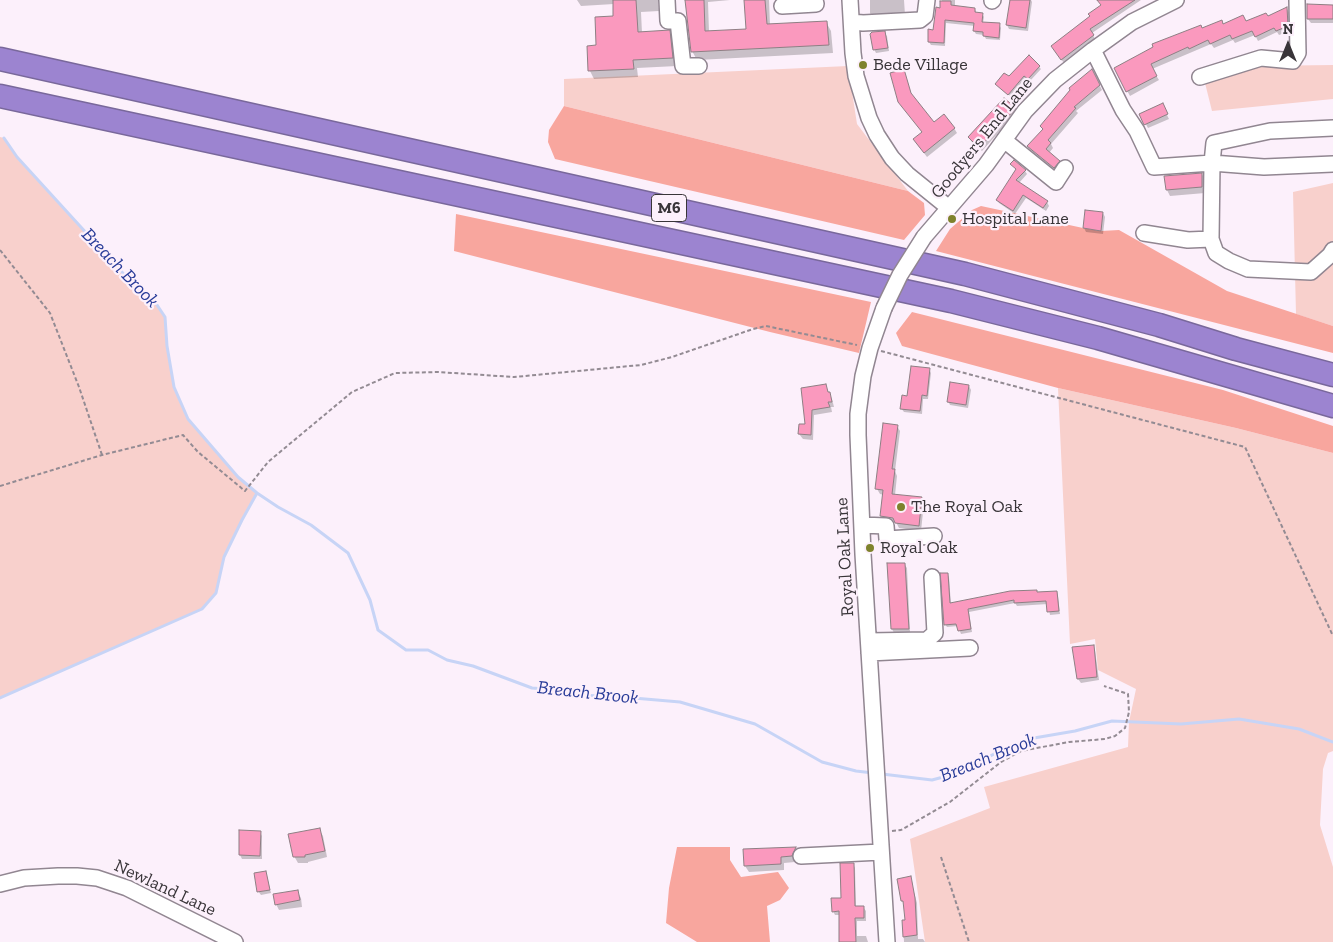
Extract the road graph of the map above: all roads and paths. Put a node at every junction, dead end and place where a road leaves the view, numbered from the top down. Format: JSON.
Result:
{"nodes":[{"id":1,"x":667,"y":0,"type":"edge"},
{"id":2,"x":815,"y":0,"type":"edge"},
{"id":3,"x":850,"y":0,"type":"edge"},
{"id":4,"x":928,"y":0,"type":"edge"},
{"id":5,"x":1176,"y":0,"type":"edge"},
{"id":6,"x":1296,"y":0,"type":"edge"},
{"id":7,"x":782,"y":6,"type":"dead end"},
{"id":8,"x":852,"y":22,"type":"junction"},
{"id":9,"x":1093,"y":50,"type":"junction"},
{"id":10,"x":0,"y":59,"type":"edge"},
{"id":11,"x":699,"y":66,"type":"dead end"},
{"id":12,"x":1200,"y":77,"type":"dead end"},
{"id":13,"x":0,"y":96,"type":"edge"},
{"id":14,"x":1333,"y":128,"type":"edge"},
{"id":15,"x":1004,"y":140,"type":"junction"},
{"id":16,"x":1212,"y":163,"type":"junction"},
{"id":17,"x":1333,"y":164,"type":"edge"},
{"id":18,"x":1065,"y":168,"type":"dead end"},
{"id":19,"x":949,"y":208,"type":"junction"},
{"id":20,"x":1144,"y":233,"type":"dead end"},
{"id":21,"x":1211,"y":239,"type":"junction"},
{"id":22,"x":0,"y":250,"type":"edge"},
{"id":23,"x":1333,"y":250,"type":"edge"},
{"id":24,"x":870,"y":348,"type":"junction"},
{"id":25,"x":1333,"y":375,"type":"edge"},
{"id":26,"x":1333,"y":406,"type":"edge"},
{"id":27,"x":102,"y":454,"type":"junction"},
{"id":28,"x":0,"y":486,"type":"edge"},
{"id":29,"x":862,"y":525,"type":"junction"},
{"id":30,"x":934,"y":536,"type":"dead end"},
{"id":31,"x":932,"y":577,"type":"dead end"},
{"id":32,"x":1333,"y":636,"type":"edge"},
{"id":33,"x":869,"y":647,"type":"junction"},
{"id":34,"x":970,"y":648,"type":"dead end"},
{"id":35,"x":1104,"y":686,"type":"dead end"},
{"id":36,"x":880,"y":833,"type":"junction"},
{"id":37,"x":881,"y":852,"type":"junction"},
{"id":38,"x":801,"y":856,"type":"dead end"},
{"id":39,"x":940,"y":858,"type":"dead end"},
{"id":40,"x":0,"y":884,"type":"edge"},
{"id":41,"x":235,"y":942,"type":"edge"},
{"id":42,"x":887,"y":942,"type":"edge"},
{"id":43,"x":968,"y":942,"type":"edge"}],
"edges":[{"from":1,"to":11,"type":"street"},
{"from":2,"to":7,"type":"street"},
{"from":3,"to":8,"type":"street"},
{"from":4,"to":8,"type":"street"},
{"from":5,"to":9,"type":"street","name":"Goodyers End Lane"},
{"from":6,"to":12,"type":"street"},
{"from":8,"to":19,"type":"street"},
{"from":9,"to":15,"type":"street","name":"Goodyers End Lane"},
{"from":9,"to":16,"type":"street"},
{"from":10,"to":25,"type":"highway","number":"M6"},
{"from":13,"to":26,"type":"highway","number":"M6"},
{"from":14,"to":16,"type":"street"},
{"from":15,"to":18,"type":"street"},
{"from":15,"to":19,"type":"street","name":"Goodyers End Lane"},
{"from":16,"to":17,"type":"street"},
{"from":16,"to":21,"type":"street"},
{"from":19,"to":24,"type":"street","name":"Goodyers End Lane","bridge":true},
{"from":20,"to":21,"type":"street"},
{"from":21,"to":23,"type":"street"},
{"from":22,"to":27,"type":"path"},
{"from":24,"to":27,"type":"path"},
{"from":24,"to":29,"type":"street","name":"Royal Oak Lane"},
{"from":24,"to":32,"type":"path"},
{"from":27,"to":28,"type":"path"},
{"from":29,"to":30,"type":"street"},
{"from":29,"to":33,"type":"street","name":"Royal Oak Lane"},
{"from":31,"to":33,"type":"street"},
{"from":33,"to":34,"type":"street"},
{"from":33,"to":36,"type":"street","name":"Royal Oak Lane"},
{"from":35,"to":36,"type":"path"},
{"from":36,"to":37,"type":"street"},
{"from":37,"to":38,"type":"street"},
{"from":37,"to":42,"type":"street"},
{"from":39,"to":43,"type":"path"},
{"from":40,"to":41,"type":"street","name":"Newland Lane"}]}
